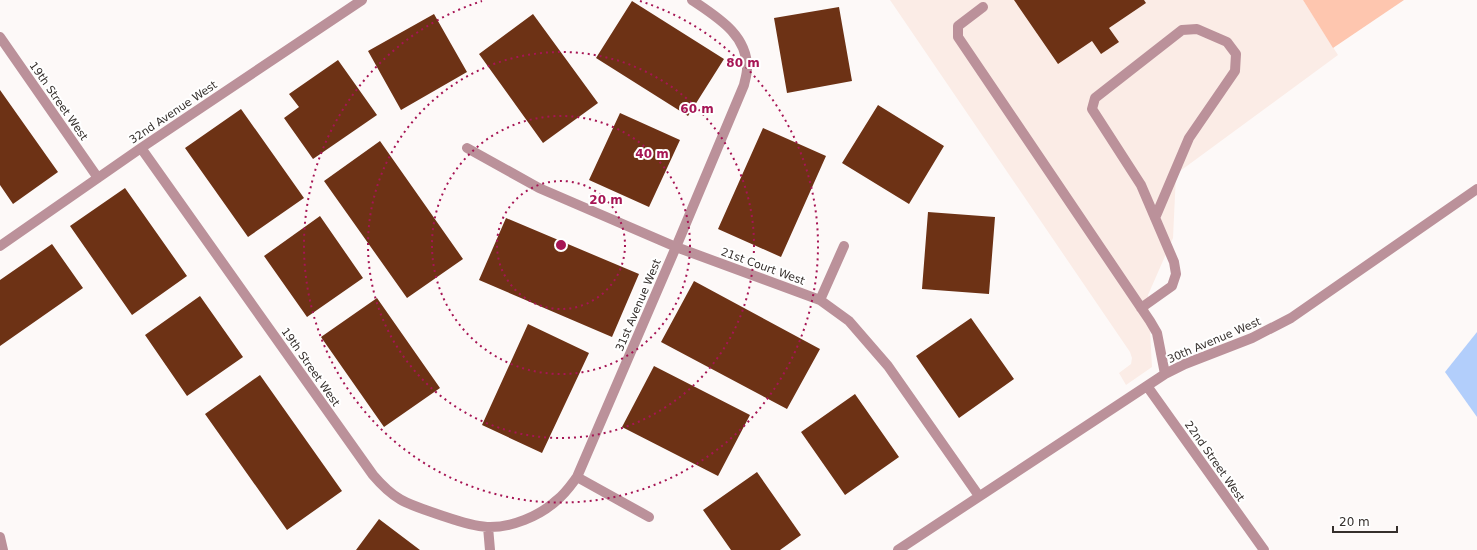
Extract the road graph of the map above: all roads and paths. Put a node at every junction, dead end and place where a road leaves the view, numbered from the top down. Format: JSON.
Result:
{"nodes":[{"id":1,"x":362,"y":0,"type":"edge"},
{"id":2,"x":692,"y":0,"type":"edge"},
{"id":3,"x":983,"y":7,"type":"dead end"},
{"id":4,"x":0,"y":37,"type":"edge"},
{"id":5,"x":141,"y":148,"type":"junction"},
{"id":6,"x":467,"y":148,"type":"dead end"},
{"id":7,"x":98,"y":178,"type":"junction"},
{"id":8,"x":1477,"y":189,"type":"edge"},
{"id":9,"x":1155,"y":218,"type":"junction"},
{"id":10,"x":0,"y":246,"type":"edge"},
{"id":11,"x":844,"y":246,"type":"dead end"},
{"id":12,"x":676,"y":247,"type":"junction"},
{"id":13,"x":820,"y":300,"type":"junction"},
{"id":14,"x":1141,"y":308,"type":"junction"},
{"id":15,"x":1165,"y":374,"type":"junction"},
{"id":16,"x":1147,"y":386,"type":"junction"},
{"id":17,"x":577,"y":477,"type":"junction"},
{"id":18,"x":979,"y":496,"type":"junction"},
{"id":19,"x":649,"y":517,"type":"dead end"},
{"id":20,"x":488,"y":527,"type":"junction"},
{"id":21,"x":0,"y":537,"type":"edge"},
{"id":22,"x":3,"y":550,"type":"edge"},
{"id":23,"x":490,"y":550,"type":"edge"},
{"id":24,"x":898,"y":550,"type":"edge"},
{"id":25,"x":1264,"y":550,"type":"edge"}],
"edges":[{"from":1,"to":5,"type":"street","name":"32nd Avenue West"},
{"from":2,"to":12,"type":"street","name":"31st Avenue West"},
{"from":3,"to":14,"type":"street"},
{"from":4,"to":7,"type":"street","name":"19th Street West"},
{"from":5,"to":7,"type":"street","name":"32nd Avenue West"},
{"from":5,"to":20,"type":"street","name":"19th Street West"},
{"from":6,"to":12,"type":"street","name":"21st Court West"},
{"from":7,"to":10,"type":"street","name":"32nd Avenue West"},
{"from":8,"to":15,"type":"street","name":"30th Avenue West"},
{"from":9,"to":9,"type":"street"},
{"from":9,"to":14,"type":"street"},
{"from":11,"to":13,"type":"street"},
{"from":12,"to":13,"type":"street","name":"21st Court West"},
{"from":12,"to":17,"type":"street","name":"31st Avenue West"},
{"from":13,"to":18,"type":"street","name":"21st Court West"},
{"from":14,"to":15,"type":"street"},
{"from":15,"to":16,"type":"street","name":"30th Avenue West"},
{"from":16,"to":18,"type":"street","name":"30th Avenue West"},
{"from":16,"to":25,"type":"street","name":"22nd Street West"},
{"from":17,"to":19,"type":"street"},
{"from":17,"to":20,"type":"street","name":"31st Avenue West"},
{"from":18,"to":24,"type":"street","name":"30th Avenue West"},
{"from":20,"to":23,"type":"street"},
{"from":21,"to":22,"type":"street"}]}
